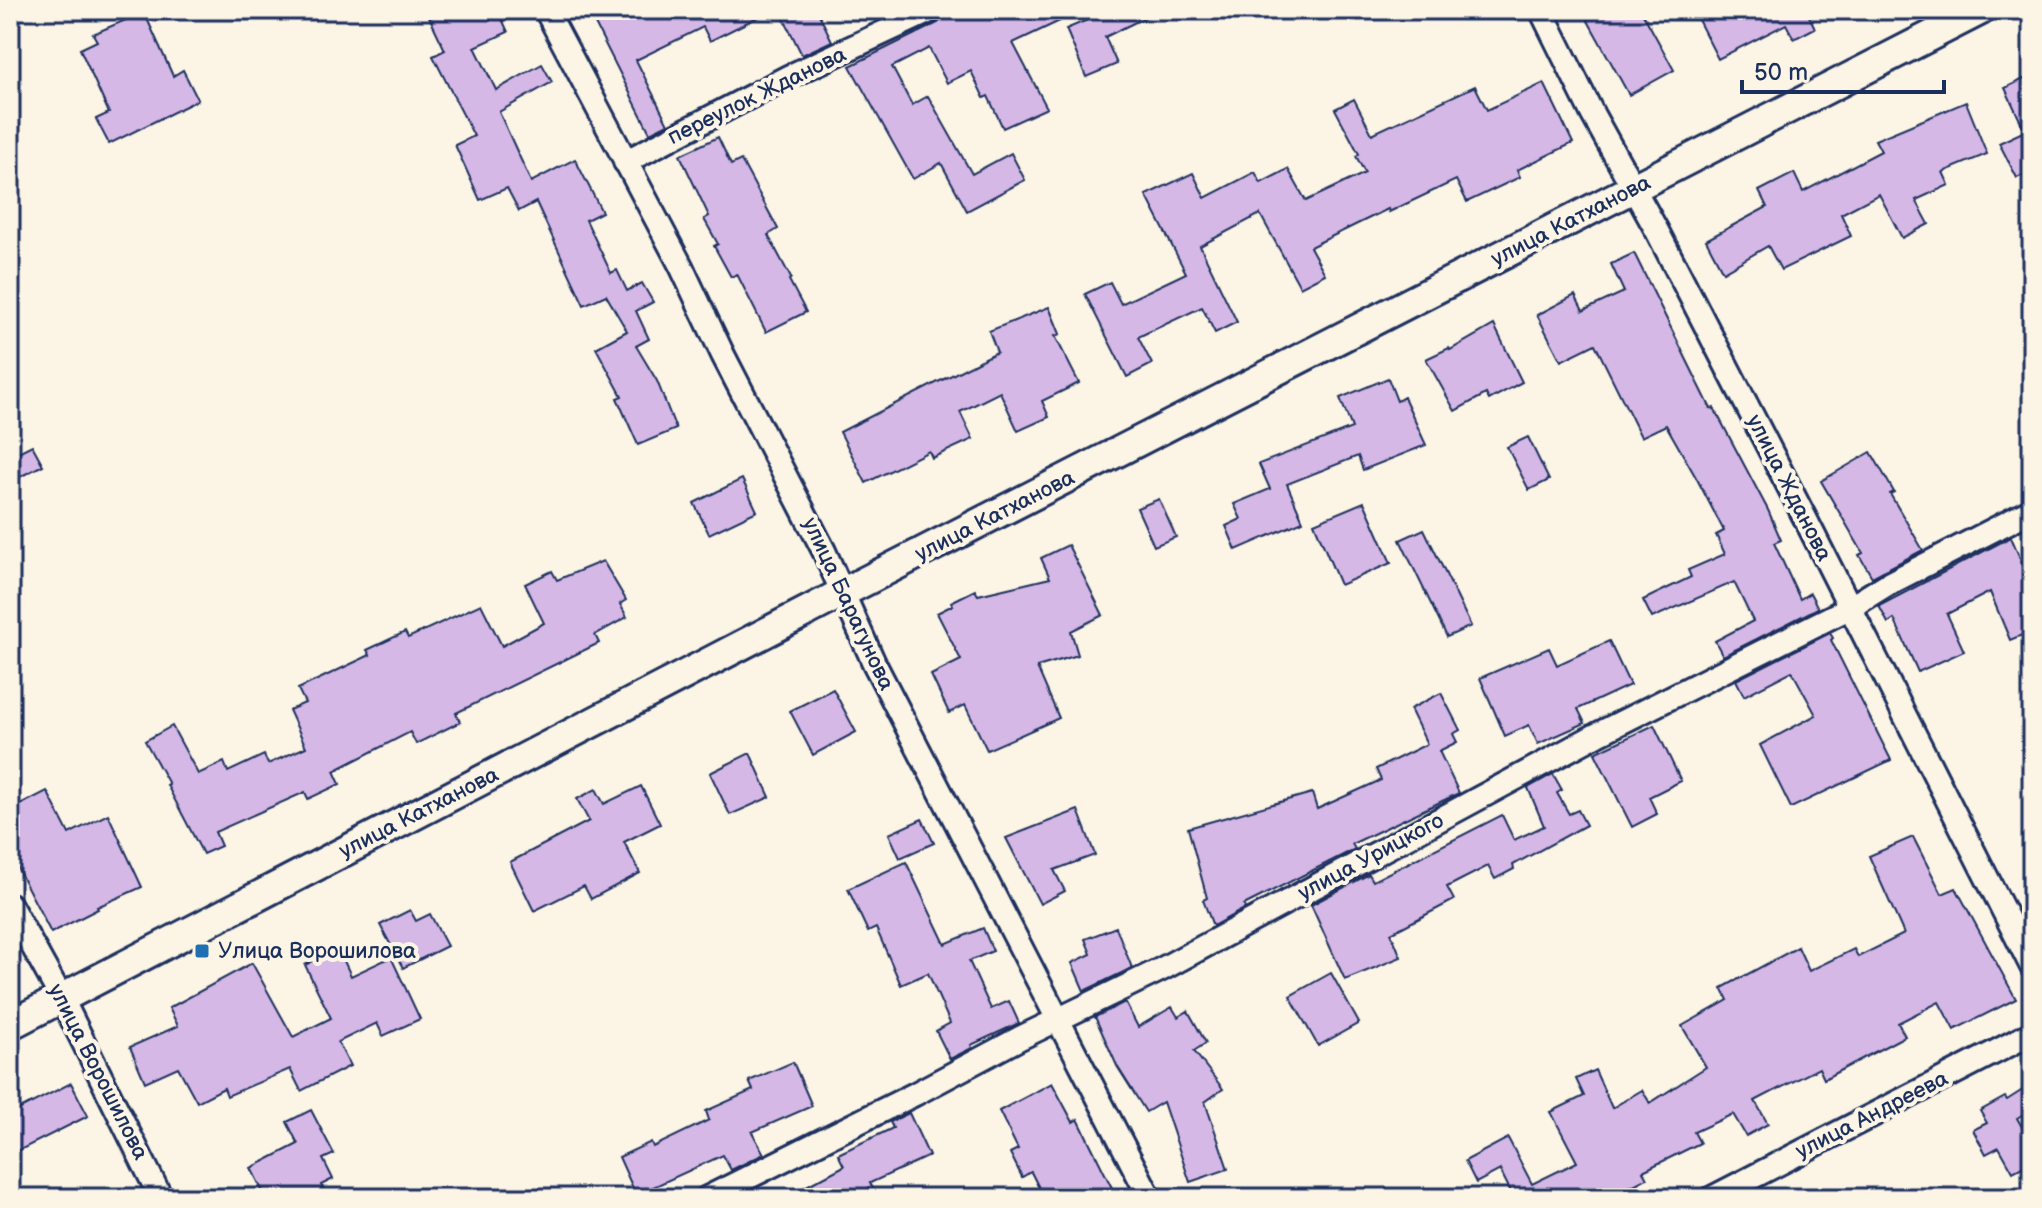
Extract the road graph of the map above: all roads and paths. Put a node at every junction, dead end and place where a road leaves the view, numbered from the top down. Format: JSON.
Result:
{"nodes":[{"id":1,"x":546,"y":10,"type":"edge"},
{"id":2,"x":932,"y":10,"type":"edge"},
{"id":3,"x":1541,"y":10,"type":"edge"},
{"id":4,"x":1981,"y":10,"type":"edge"},
{"id":5,"x":625,"y":162,"type":"junction"},
{"id":6,"x":1634,"y":189,"type":"junction"},
{"id":7,"x":2032,"y":510,"type":"edge"},
{"id":8,"x":842,"y":593,"type":"junction"},
{"id":9,"x":1849,"y":608,"type":"junction"},
{"id":10,"x":10,"y":905,"type":"edge"},
{"id":11,"x":2032,"y":967,"type":"edge"},
{"id":12,"x":62,"y":999,"type":"junction"},
{"id":13,"x":1058,"y":1019,"type":"junction"},
{"id":14,"x":10,"y":1025,"type":"edge"},
{"id":15,"x":2032,"y":1033,"type":"edge"},
{"id":16,"x":161,"y":1198,"type":"edge"},
{"id":17,"x":707,"y":1198,"type":"edge"},
{"id":18,"x":1150,"y":1198,"type":"edge"},
{"id":19,"x":1712,"y":1198,"type":"edge"}],
"edges":[{"from":1,"to":5,"type":"street","name":"улица Барагунова"},
{"from":2,"to":5,"type":"street","name":"переулок Жданова"},
{"from":3,"to":6,"type":"street","name":"улица Жданова"},
{"from":4,"to":6,"type":"street","name":"улица Катханова"},
{"from":5,"to":8,"type":"street","name":"улица Барагунова"},
{"from":6,"to":8,"type":"street","name":"улица Катханова"},
{"from":6,"to":9,"type":"street","name":"улица Жданова"},
{"from":7,"to":9,"type":"street","name":"улица Урицкого"},
{"from":8,"to":12,"type":"street","name":"улица Катханова"},
{"from":8,"to":13,"type":"street","name":"улица Барагунова"},
{"from":9,"to":11,"type":"street","name":"улица Жданова"},
{"from":9,"to":13,"type":"street","name":"улица Урицкого"},
{"from":10,"to":12,"type":"street","name":"улица Ворошилова"},
{"from":12,"to":14,"type":"street","name":"улица Катханова"},
{"from":12,"to":16,"type":"street","name":"улица Ворошилова"},
{"from":13,"to":17,"type":"street","name":"улица Урицкого"},
{"from":13,"to":18,"type":"street","name":"улица Барагунова"},
{"from":15,"to":19,"type":"street","name":"улица Андреева"}]}
